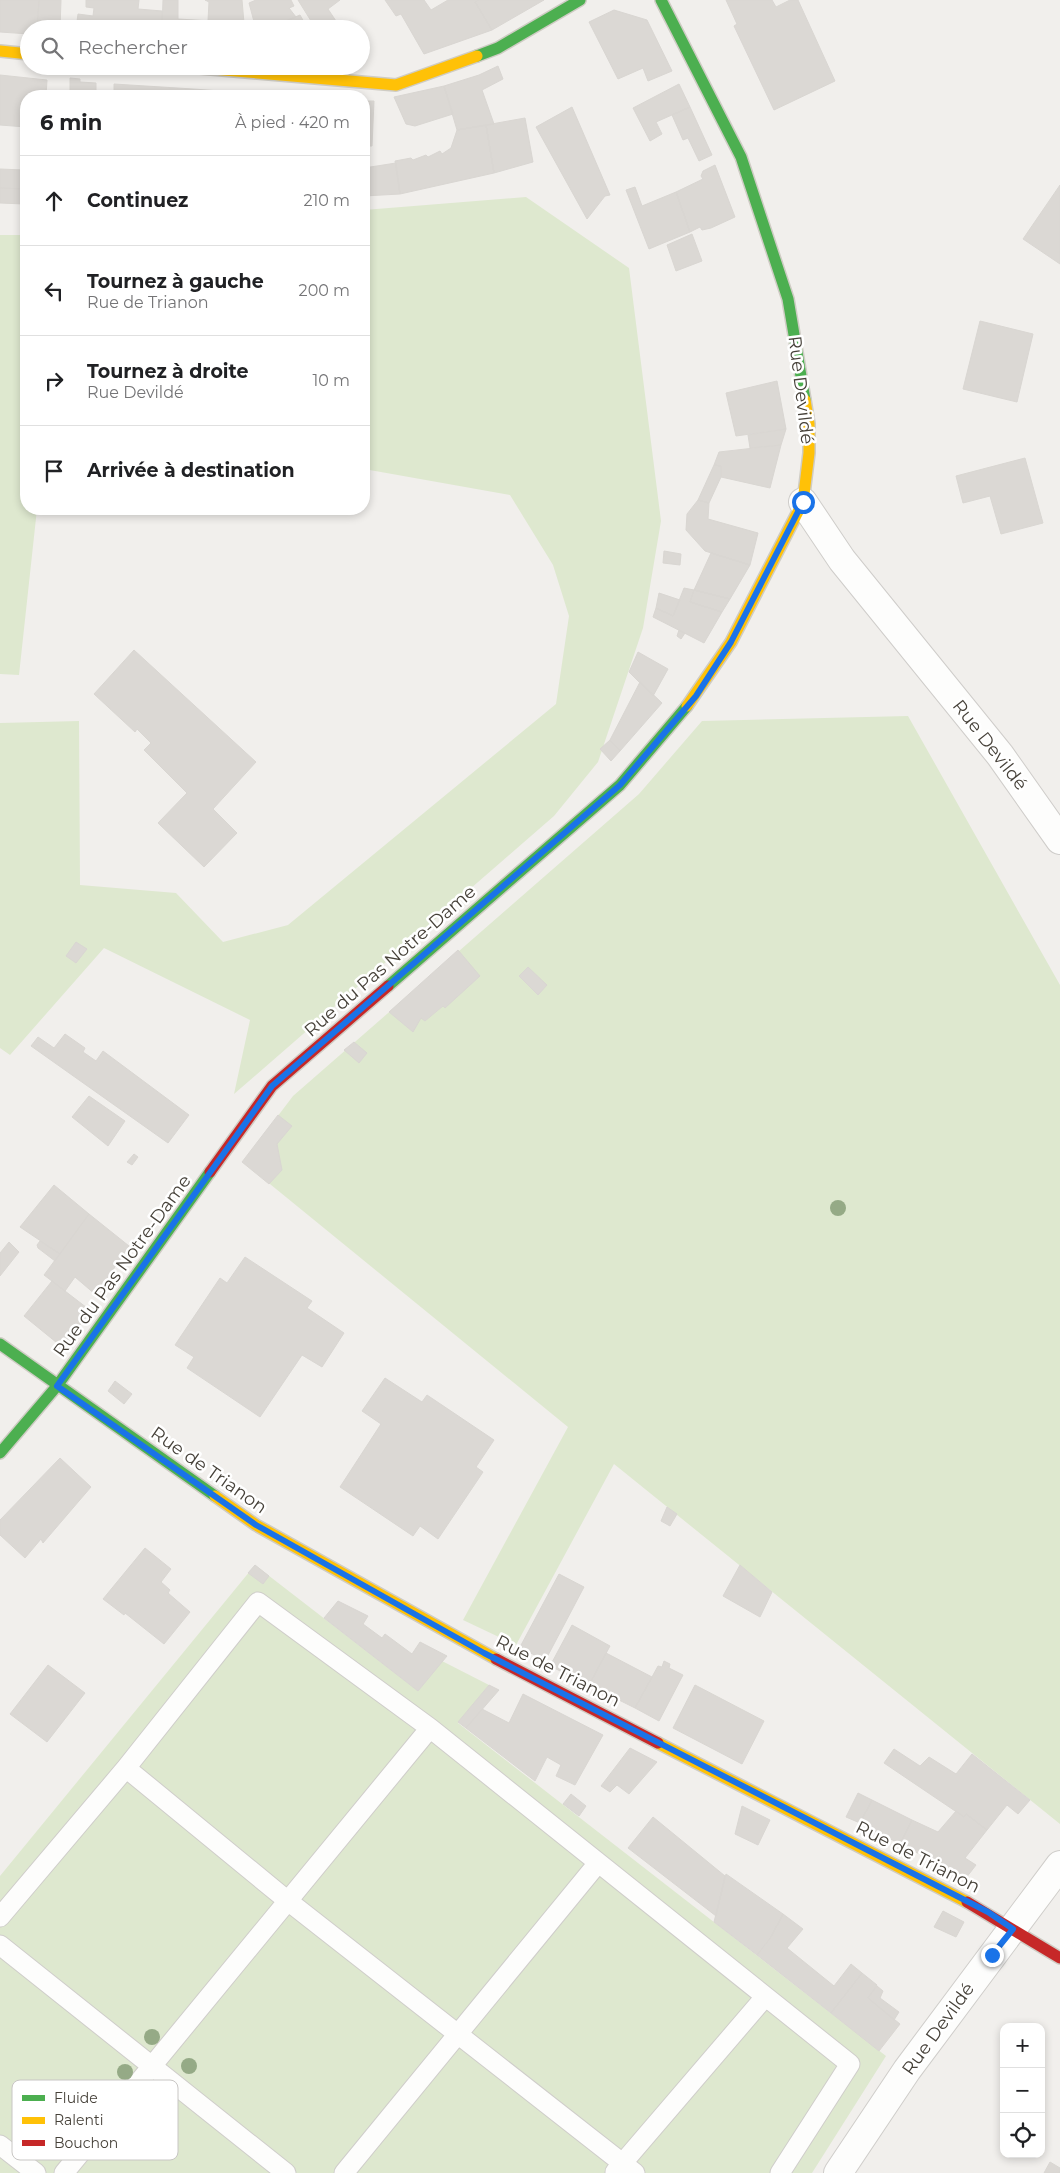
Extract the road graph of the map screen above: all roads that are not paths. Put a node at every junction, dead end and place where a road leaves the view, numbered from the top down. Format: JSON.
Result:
{"nodes":[{"id":1,"x":580,"y":0,"type":"edge"},
{"id":2,"x":661,"y":0,"type":"edge"},
{"id":3,"x":0,"y":51,"type":"edge"},
{"id":4,"x":20,"y":53,"type":"edge"},
{"id":5,"x":281,"y":75,"type":"edge"},
{"id":6,"x":803,"y":502,"type":"junction"},
{"id":7,"x":1060,"y":840,"type":"edge"},
{"id":8,"x":0,"y":1344,"type":"edge"},
{"id":9,"x":57,"y":1386,"type":"junction"},
{"id":10,"x":0,"y":1453,"type":"edge"},
{"id":11,"x":430,"y":1728,"type":"junction"},
{"id":12,"x":126,"y":1768,"type":"junction"},
{"id":13,"x":598,"y":1862,"type":"junction"},
{"id":14,"x":1060,"y":1865,"type":"edge"},
{"id":15,"x":288,"y":1901,"type":"junction"},
{"id":16,"x":0,"y":1918,"type":"edge"},
{"id":17,"x":1013,"y":1929,"type":"junction"},
{"id":18,"x":0,"y":1945,"type":"edge"},
{"id":19,"x":1060,"y":1958,"type":"edge"},
{"id":20,"x":766,"y":1997,"type":"junction"},
{"id":21,"x":457,"y":2033,"type":"junction"},
{"id":22,"x":151,"y":2067,"type":"junction"},
{"id":23,"x":140,"y":2080,"type":"edge"},
{"id":24,"x":168,"y":2080,"type":"edge"},
{"id":25,"x":178,"y":2088,"type":"edge"},
{"id":26,"x":0,"y":2145,"type":"edge"},
{"id":27,"x":12,"y":2154,"type":"edge"},
{"id":28,"x":19,"y":2160,"type":"edge"},
{"id":29,"x":75,"y":2160,"type":"edge"},
{"id":30,"x":623,"y":2170,"type":"edge"},
{"id":31,"x":36,"y":2173,"type":"edge"},
{"id":32,"x":64,"y":2173,"type":"edge"},
{"id":33,"x":286,"y":2173,"type":"edge"},
{"id":34,"x":344,"y":2173,"type":"edge"},
{"id":35,"x":780,"y":2173,"type":"edge"},
{"id":36,"x":838,"y":2173,"type":"edge"}],
"edges":[{"from":1,"to":5,"type":"street"},
{"from":2,"to":6,"type":"street","name":"Rue Devildé"},
{"from":3,"to":4,"type":"street"},
{"from":6,"to":7,"type":"street","name":"Rue Devildé"},
{"from":6,"to":9,"type":"street","name":"Rue du Pas Notre-Dame"},
{"from":8,"to":9,"type":"street","name":"Rue de Trianon"},
{"from":9,"to":10,"type":"street","name":"Rue du Pas Notre-Dame"},
{"from":9,"to":17,"type":"street","name":"Rue de Trianon"},
{"from":11,"to":12,"type":"lane"},
{"from":11,"to":13,"type":"lane"},
{"from":11,"to":15,"type":"lane"},
{"from":12,"to":15,"type":"lane"},
{"from":12,"to":16,"type":"lane"},
{"from":13,"to":20,"type":"lane"},
{"from":13,"to":21,"type":"lane"},
{"from":14,"to":17,"type":"street","name":"Rue Devildé"},
{"from":15,"to":21,"type":"lane"},
{"from":15,"to":22,"type":"lane"},
{"from":17,"to":19,"type":"street","name":"Rue de Trianon"},
{"from":17,"to":36,"type":"street","name":"Rue Devildé"},
{"from":18,"to":22,"type":"lane"},
{"from":20,"to":30,"type":"lane"},
{"from":20,"to":35,"type":"lane"},
{"from":21,"to":30,"type":"lane"},
{"from":21,"to":34,"type":"lane"},
{"from":22,"to":23,"type":"lane"},
{"from":22,"to":24,"type":"lane"},
{"from":25,"to":33,"type":"lane"},
{"from":26,"to":27,"type":"lane"},
{"from":28,"to":31,"type":"lane"},
{"from":29,"to":32,"type":"lane"}]}
